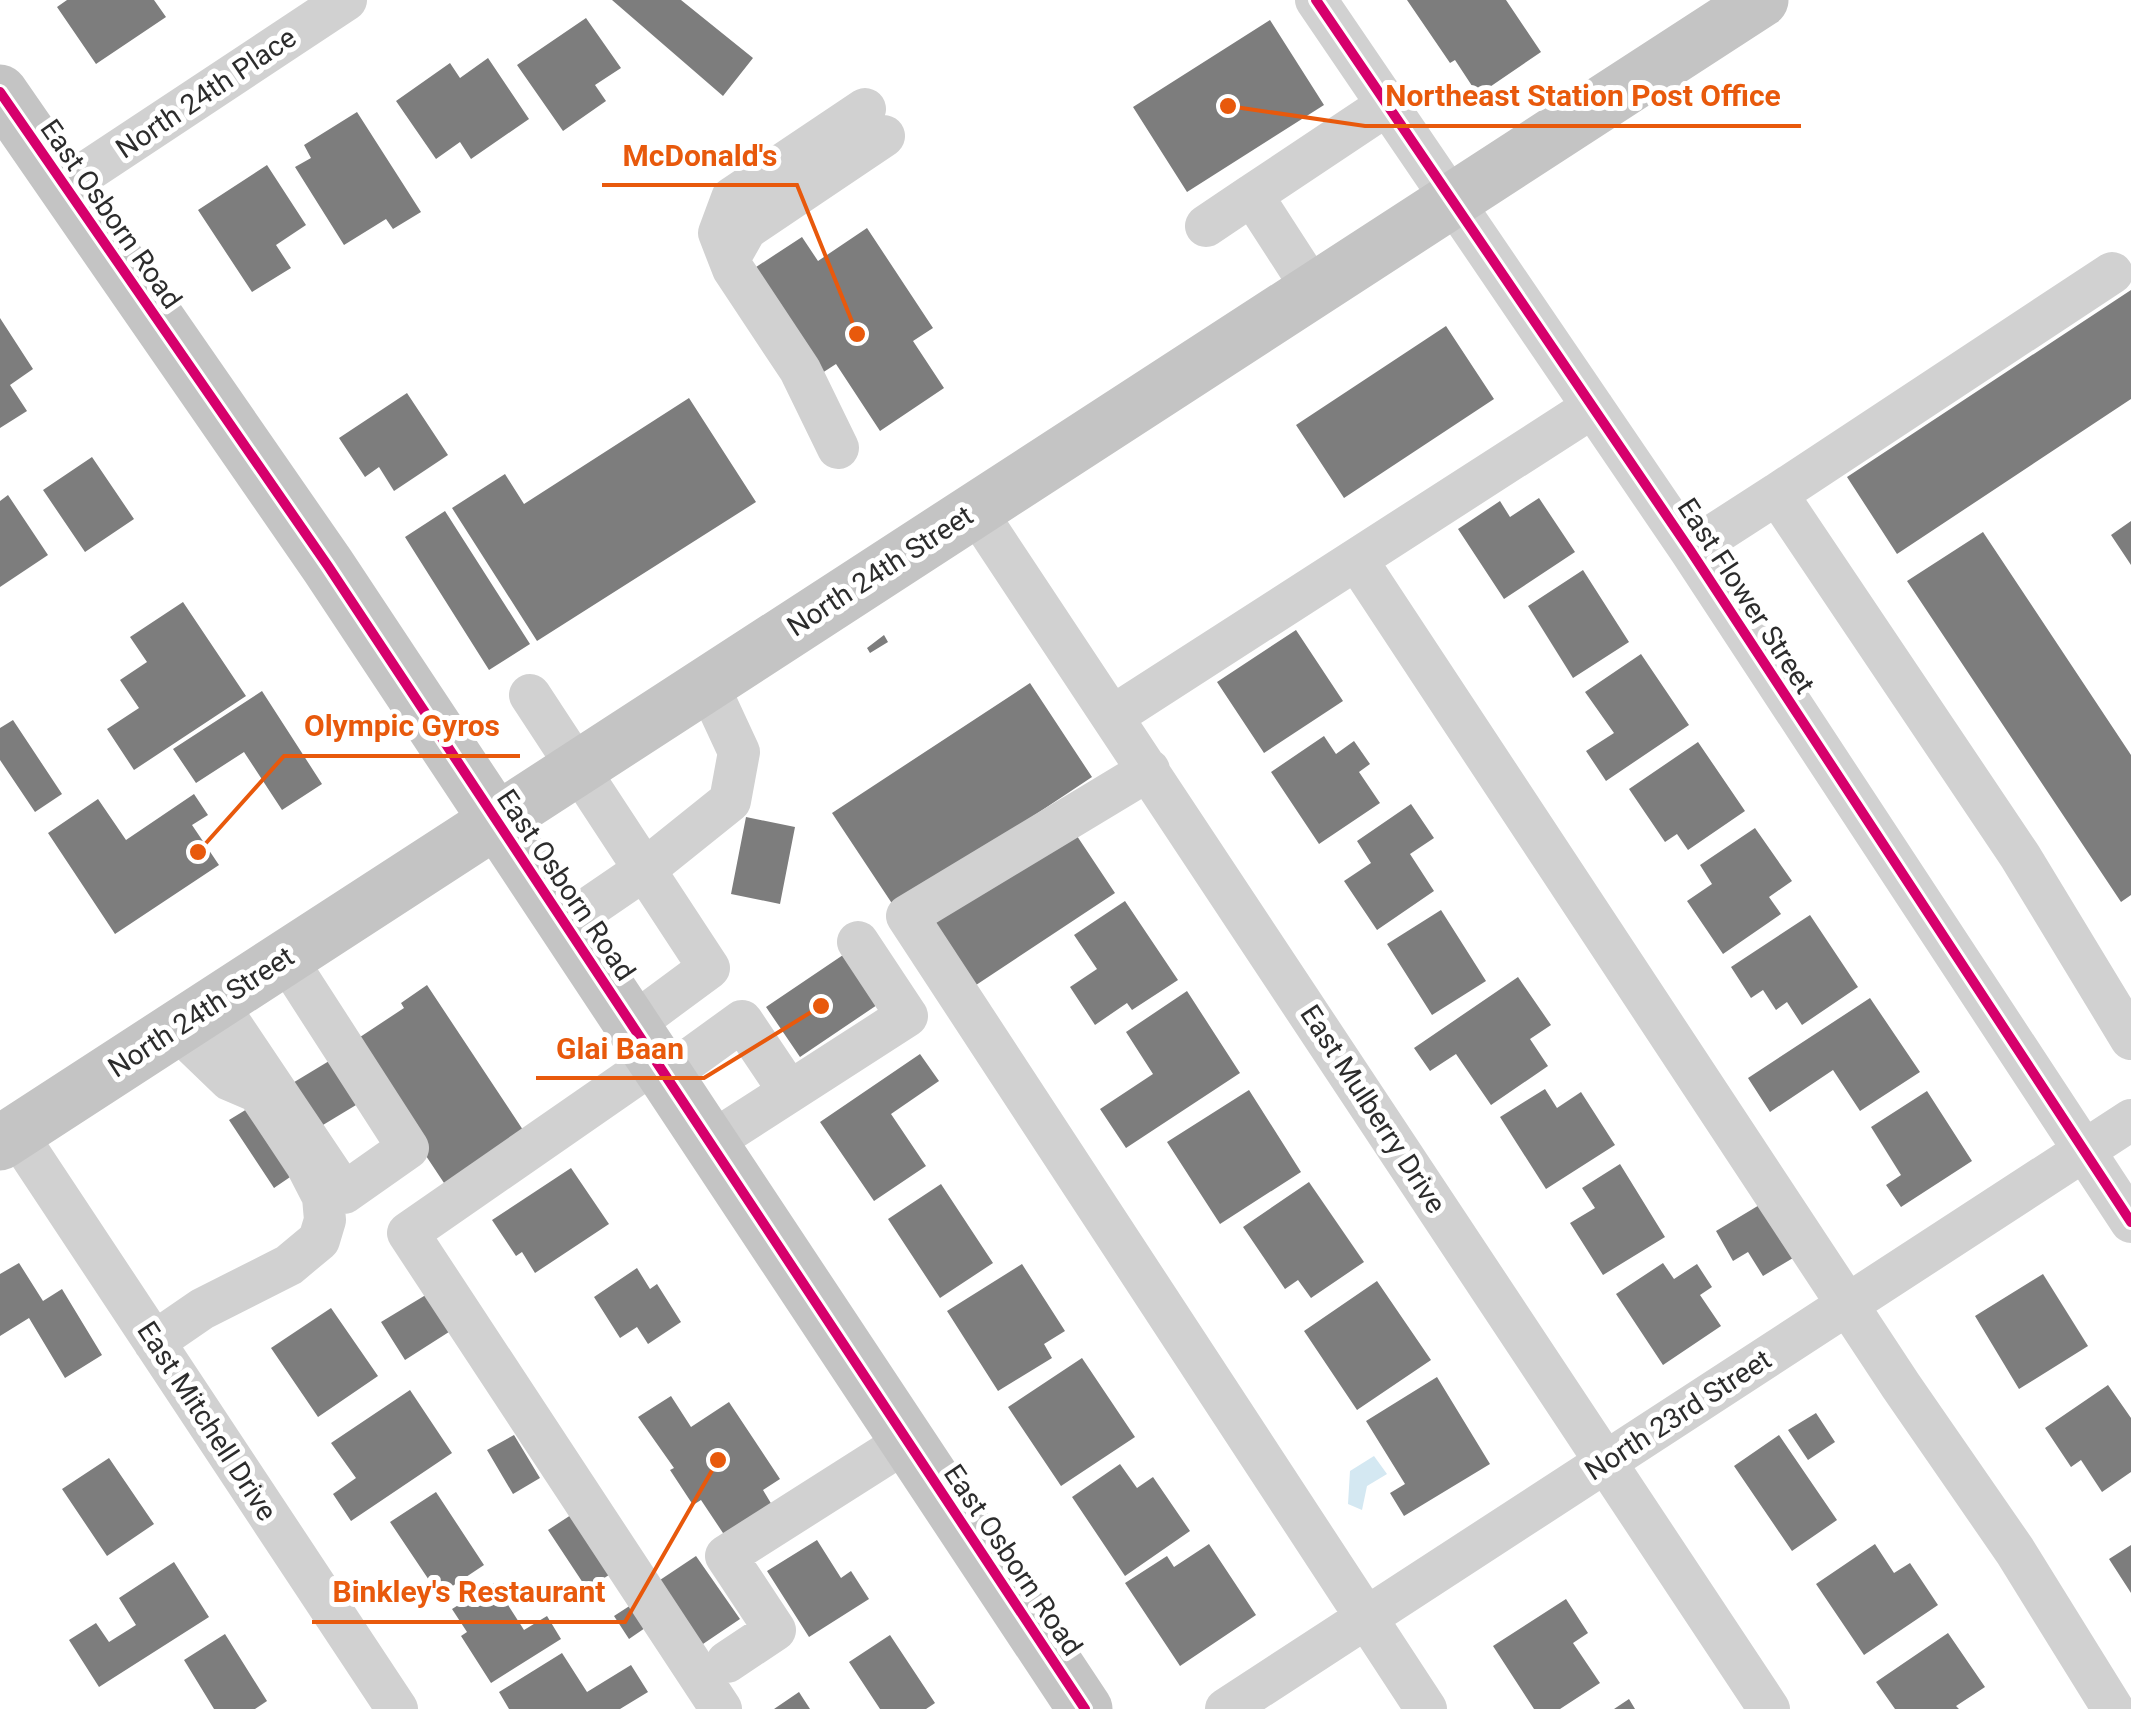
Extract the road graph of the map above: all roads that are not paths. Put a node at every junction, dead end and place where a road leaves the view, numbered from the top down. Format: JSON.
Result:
{"nodes":[{"id":1,"x":346,"y":0,"type":"edge"},
{"id":2,"x":1316,"y":0,"type":"edge"},
{"id":3,"x":1761,"y":0,"type":"edge"},
{"id":4,"x":0,"y":92,"type":"edge"},
{"id":5,"x":1386,"y":106,"type":"junction"},
{"id":6,"x":875,"y":123,"type":"dead end"},
{"id":7,"x":65,"y":186,"type":"junction"},
{"id":8,"x":1252,"y":195,"type":"junction"},
{"id":9,"x":1453,"y":201,"type":"junction"},
{"id":10,"x":1206,"y":226,"type":"dead end"},
{"id":11,"x":2112,"y":274,"type":"dead end"},
{"id":12,"x":1314,"y":290,"type":"junction"},
{"id":13,"x":1593,"y":406,"type":"junction"},
{"id":14,"x":838,"y":448,"type":"dead end"},
{"id":15,"x":1777,"y":494,"type":"junction"},
{"id":16,"x":975,"y":510,"type":"junction"},
{"id":17,"x":1690,"y":550,"type":"junction"},
{"id":18,"x":1358,"y":562,"type":"junction"},
{"id":19,"x":707,"y":684,"type":"junction"},
{"id":20,"x":530,"y":695,"type":"dead end"},
{"id":21,"x":1113,"y":716,"type":"junction"},
{"id":22,"x":577,"y":768,"type":"junction"},
{"id":23,"x":1149,"y":770,"type":"junction"},
{"id":24,"x":496,"y":820,"type":"junction"},
{"id":25,"x":644,"y":870,"type":"junction"},
{"id":26,"x":565,"y":924,"type":"junction"},
{"id":27,"x":858,"y":942,"type":"dead end"},
{"id":28,"x":285,"y":957,"type":"junction"},
{"id":29,"x":196,"y":1015,"type":"junction"},
{"id":30,"x":2131,"y":1039,"type":"edge"},
{"id":31,"x":651,"y":1054,"type":"junction"},
{"id":32,"x":789,"y":1091,"type":"junction"},
{"id":33,"x":2131,"y":1120,"type":"edge"},
{"id":34,"x":8,"y":1138,"type":"edge"},
{"id":35,"x":710,"y":1143,"type":"junction"},
{"id":36,"x":2085,"y":1150,"type":"junction"},
{"id":37,"x":2131,"y":1222,"type":"edge"},
{"id":38,"x":1848,"y":1305,"type":"junction"},
{"id":39,"x":154,"y":1342,"type":"junction"},
{"id":40,"x":907,"y":1441,"type":"junction"},
{"id":41,"x":1606,"y":1462,"type":"junction"},
{"id":42,"x":1366,"y":1618,"type":"junction"},
{"id":43,"x":727,"y":1662,"type":"dead end"},
{"id":44,"x":397,"y":1709,"type":"edge"},
{"id":45,"x":722,"y":1709,"type":"edge"},
{"id":46,"x":1085,"y":1709,"type":"edge"},
{"id":47,"x":1226,"y":1709,"type":"edge"},
{"id":48,"x":1426,"y":1709,"type":"edge"},
{"id":49,"x":1769,"y":1709,"type":"edge"},
{"id":50,"x":2114,"y":1709,"type":"edge"}],
"edges":[{"from":1,"to":7,"type":"street","name":"North 24th Place"},
{"from":2,"to":5,"type":"street","name":"East Flower Street"},
{"from":3,"to":9,"type":"main road","name":"North 24th Street"},
{"from":4,"to":7,"type":"main road","name":"East Osborn Road"},
{"from":5,"to":8,"type":"street"},
{"from":5,"to":9,"type":"street","name":"East Flower Street"},
{"from":6,"to":14,"type":"street"},
{"from":7,"to":24,"type":"main road","name":"East Osborn Road"},
{"from":8,"to":10,"type":"street"},
{"from":8,"to":12,"type":"street"},
{"from":9,"to":12,"type":"main road","name":"North 24th Street"},
{"from":9,"to":13,"type":"street","name":"East Flower Street"},
{"from":11,"to":15,"type":"street"},
{"from":12,"to":16,"type":"main road","name":"North 24th Street"},
{"from":13,"to":17,"type":"street","name":"East Flower Street"},
{"from":13,"to":18,"type":"street"},
{"from":15,"to":17,"type":"street"},
{"from":15,"to":30,"type":"street"},
{"from":16,"to":19,"type":"main road","name":"North 24th Street"},
{"from":16,"to":21,"type":"street","name":"East Mulberry Drive"},
{"from":17,"to":36,"type":"street","name":"East Flower Street"},
{"from":18,"to":21,"type":"street"},
{"from":18,"to":38,"type":"street"},
{"from":19,"to":22,"type":"main road","name":"North 24th Street"},
{"from":19,"to":25,"type":"street"},
{"from":20,"to":22,"type":"street"},
{"from":21,"to":23,"type":"street","name":"East Mulberry Drive"},
{"from":22,"to":24,"type":"main road","name":"North 24th Street"},
{"from":22,"to":25,"type":"street"},
{"from":23,"to":41,"type":"street","name":"East Mulberry Drive"},
{"from":23,"to":42,"type":"street"},
{"from":24,"to":26,"type":"main road","name":"East Osborn Road"},
{"from":24,"to":28,"type":"main road","name":"North 24th Street"},
{"from":25,"to":26,"type":"street"},
{"from":25,"to":31,"type":"street"},
{"from":26,"to":31,"type":"main road","name":"East Osborn Road"},
{"from":27,"to":32,"type":"street"},
{"from":28,"to":29,"type":"main road","name":"North 24th Street"},
{"from":28,"to":29,"type":"street"},
{"from":29,"to":34,"type":"main road","name":"North 24th Street"},
{"from":29,"to":39,"type":"street"},
{"from":31,"to":32,"type":"street"},
{"from":31,"to":35,"type":"main road","name":"East Osborn Road"},
{"from":31,"to":45,"type":"street"},
{"from":32,"to":35,"type":"street"},
{"from":33,"to":36,"type":"street","name":"North 23rd Street"},
{"from":34,"to":39,"type":"street","name":"East Mitchell Drive"},
{"from":35,"to":40,"type":"main road","name":"East Osborn Road"},
{"from":36,"to":37,"type":"street","name":"East Flower Street"},
{"from":36,"to":38,"type":"street","name":"North 23rd Street"},
{"from":38,"to":41,"type":"street","name":"North 23rd Street"},
{"from":38,"to":50,"type":"street"},
{"from":39,"to":44,"type":"street","name":"East Mitchell Drive"},
{"from":40,"to":43,"type":"street"},
{"from":40,"to":46,"type":"main road","name":"East Osborn Road"},
{"from":41,"to":42,"type":"street","name":"North 23rd Street"},
{"from":41,"to":49,"type":"street","name":"East Mulberry Drive"},
{"from":42,"to":47,"type":"street","name":"North 23rd Street"},
{"from":42,"to":48,"type":"street"}]}
